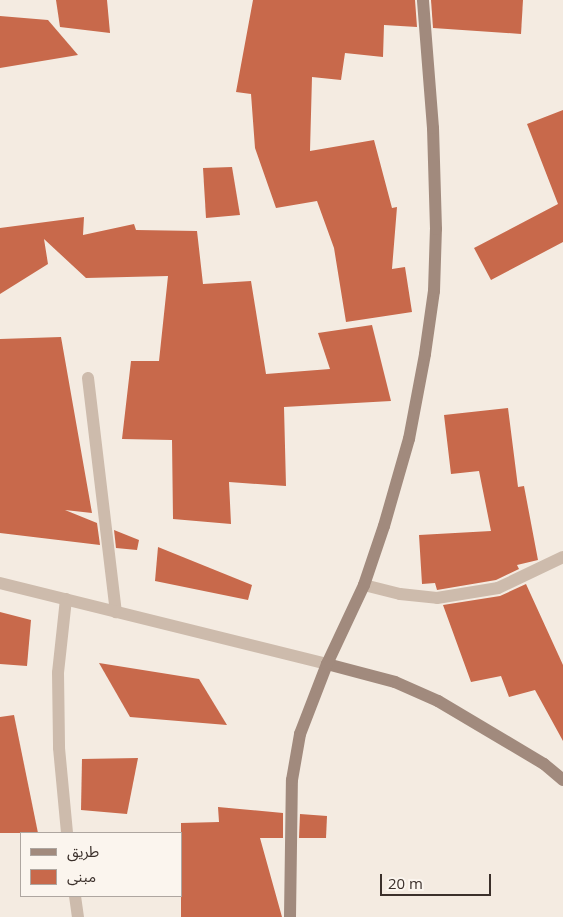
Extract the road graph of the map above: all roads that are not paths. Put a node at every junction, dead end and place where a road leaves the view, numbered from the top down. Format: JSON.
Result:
{"nodes":[{"id":1,"x":422,"y":0,"type":"edge"},
{"id":2,"x":88,"y":378,"type":"dead end"},
{"id":3,"x":563,"y":557,"type":"edge"},
{"id":4,"x":0,"y":583,"type":"edge"},
{"id":5,"x":364,"y":584,"type":"junction"},
{"id":6,"x":66,"y":599,"type":"junction"},
{"id":7,"x":116,"y":612,"type":"junction"},
{"id":8,"x":328,"y":664,"type":"junction"},
{"id":9,"x":563,"y":780,"type":"edge"},
{"id":10,"x":67,"y":832,"type":"edge"},
{"id":11,"x":75,"y":897,"type":"edge"},
{"id":12,"x":78,"y":917,"type":"edge"},
{"id":13,"x":290,"y":917,"type":"edge"}],
"edges":[{"from":1,"to":5,"type":"street"},
{"from":2,"to":7,"type":"street"},
{"from":3,"to":5,"type":"street"},
{"from":4,"to":6,"type":"street"},
{"from":5,"to":8,"type":"street"},
{"from":6,"to":7,"type":"street"},
{"from":6,"to":10,"type":"street"},
{"from":7,"to":8,"type":"street"},
{"from":8,"to":9,"type":"street"},
{"from":8,"to":13,"type":"street"},
{"from":11,"to":12,"type":"street"}]}
